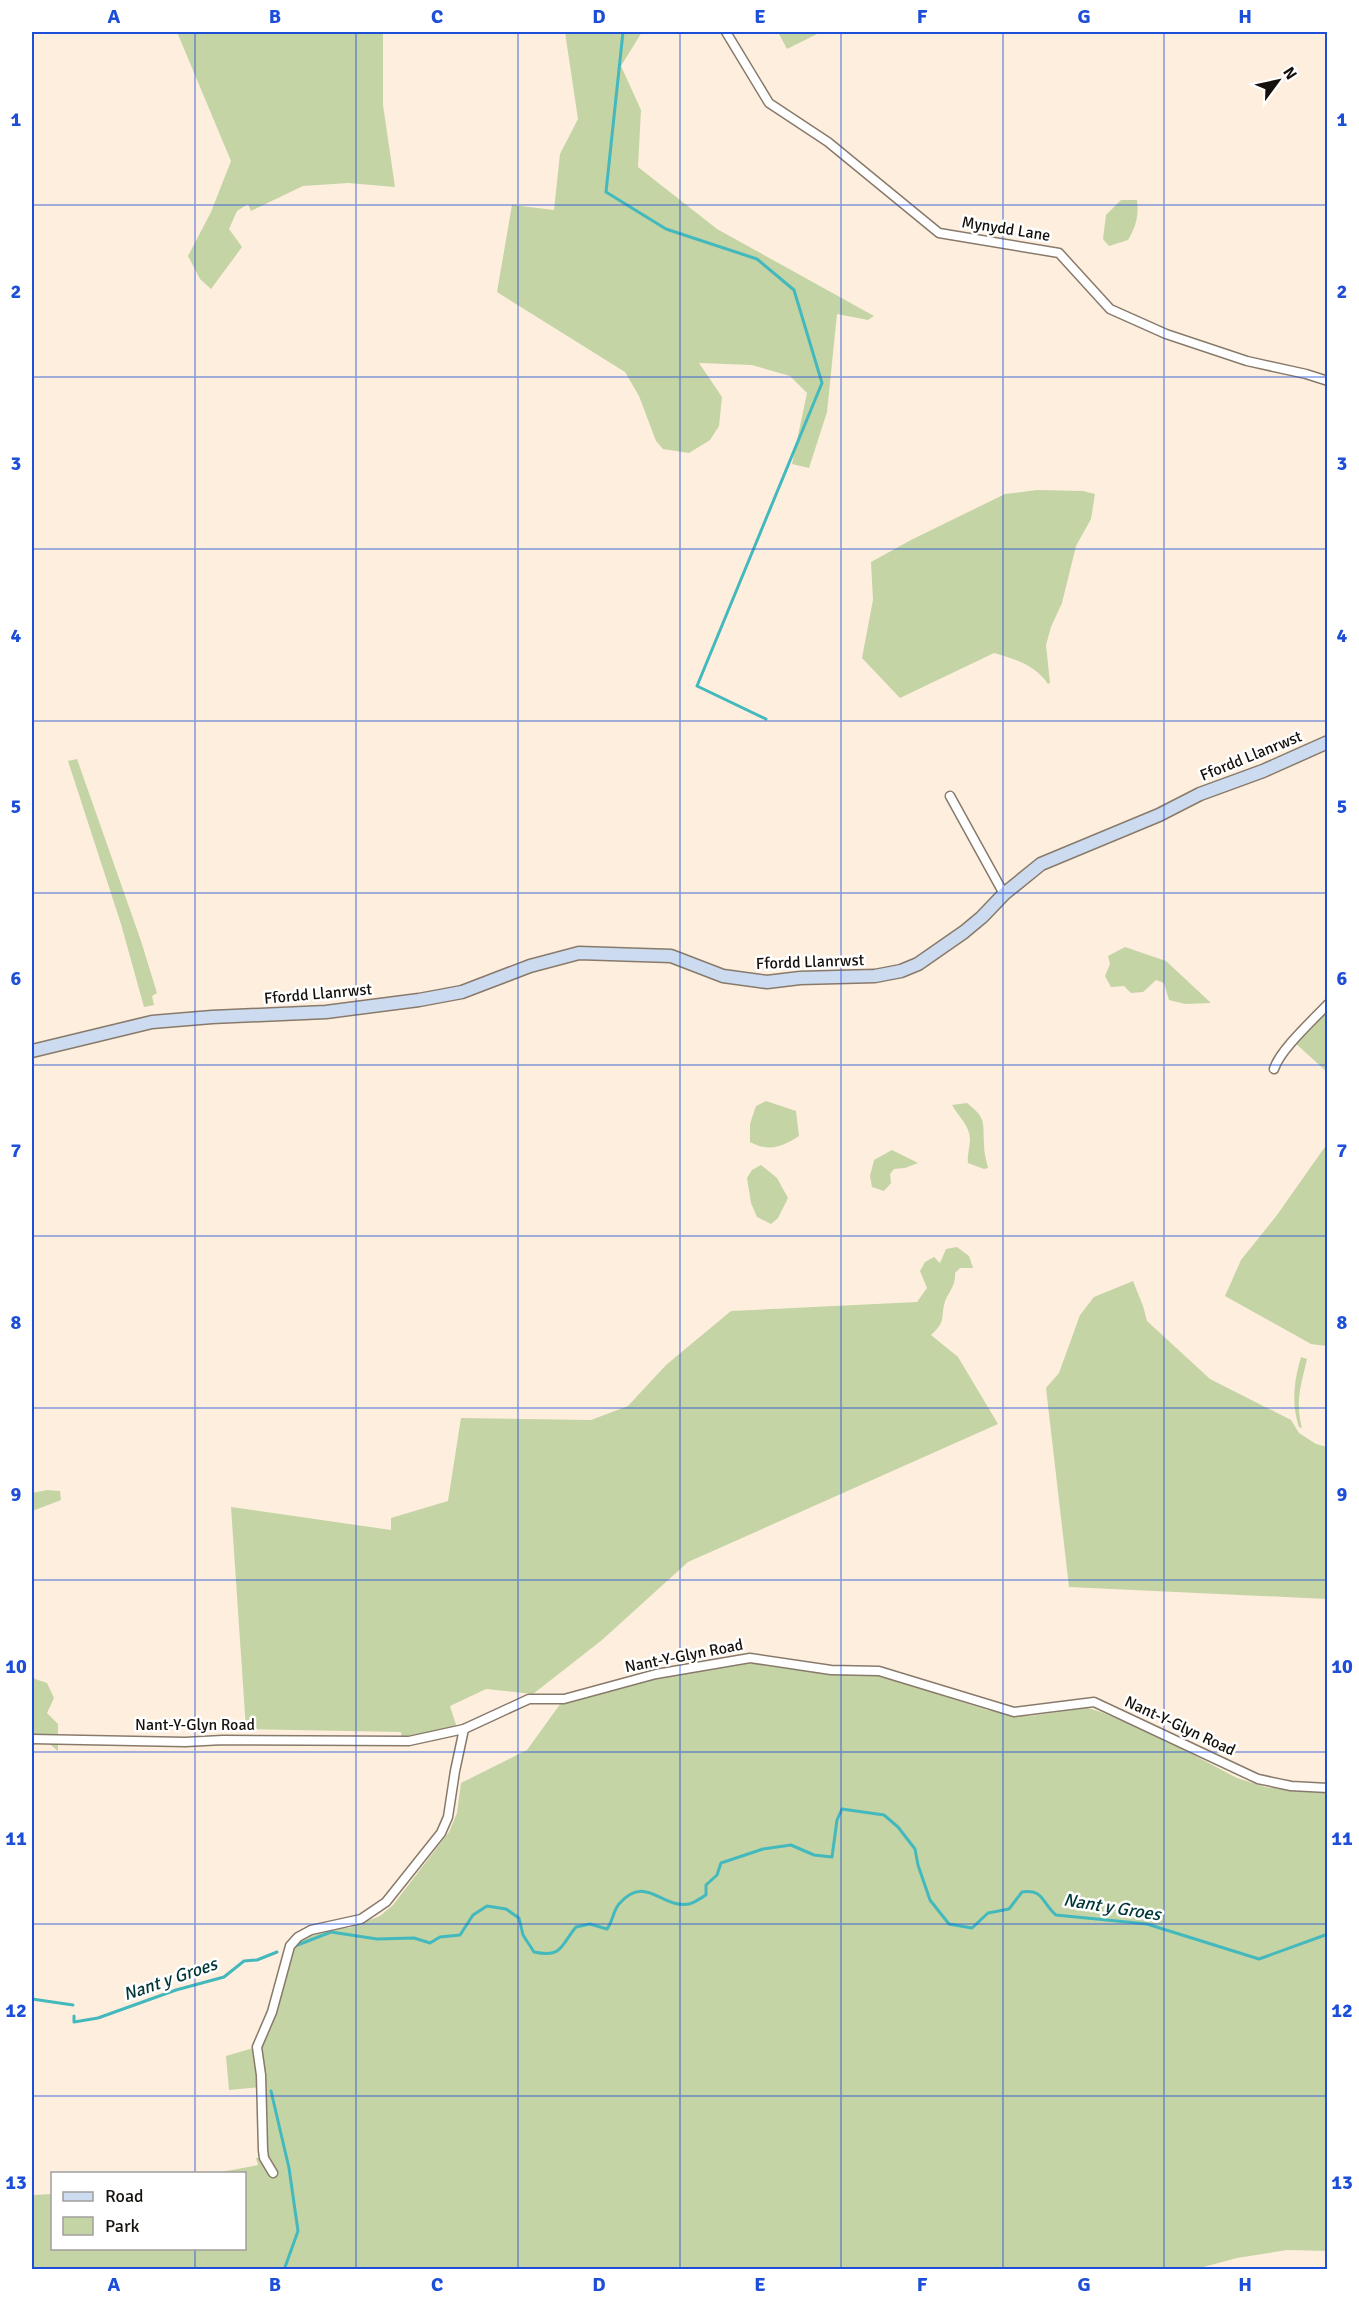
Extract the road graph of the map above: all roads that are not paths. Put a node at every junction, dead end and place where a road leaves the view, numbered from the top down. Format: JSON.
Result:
{"nodes":[{"id":1,"x":726,"y":32,"type":"edge"},
{"id":2,"x":1328,"y":381,"type":"edge"},
{"id":3,"x":1328,"y":742,"type":"edge"},
{"id":4,"x":950,"y":796,"type":"dead end"},
{"id":5,"x":1004,"y":894,"type":"junction"},
{"id":6,"x":1328,"y":1004,"type":"edge"},
{"id":7,"x":32,"y":1051,"type":"edge"},
{"id":8,"x":1274,"y":1069,"type":"dead end"},
{"id":9,"x":464,"y":1730,"type":"junction"},
{"id":10,"x":32,"y":1738,"type":"edge"},
{"id":11,"x":1328,"y":1788,"type":"edge"},
{"id":12,"x":273,"y":2173,"type":"dead end"}],
"edges":[{"from":1,"to":2,"type":"street","name":"Mynydd Lane"},
{"from":3,"to":5,"type":"main road","name":"Ffordd Llanrwst"},
{"from":4,"to":5,"type":"street"},
{"from":5,"to":7,"type":"main road","name":"Ffordd Llanrwst"},
{"from":6,"to":8,"type":"street"},
{"from":9,"to":10,"type":"street","name":"Nant-Y-Glyn Road"},
{"from":9,"to":11,"type":"street","name":"Nant-Y-Glyn Road"},
{"from":9,"to":12,"type":"street"}]}
